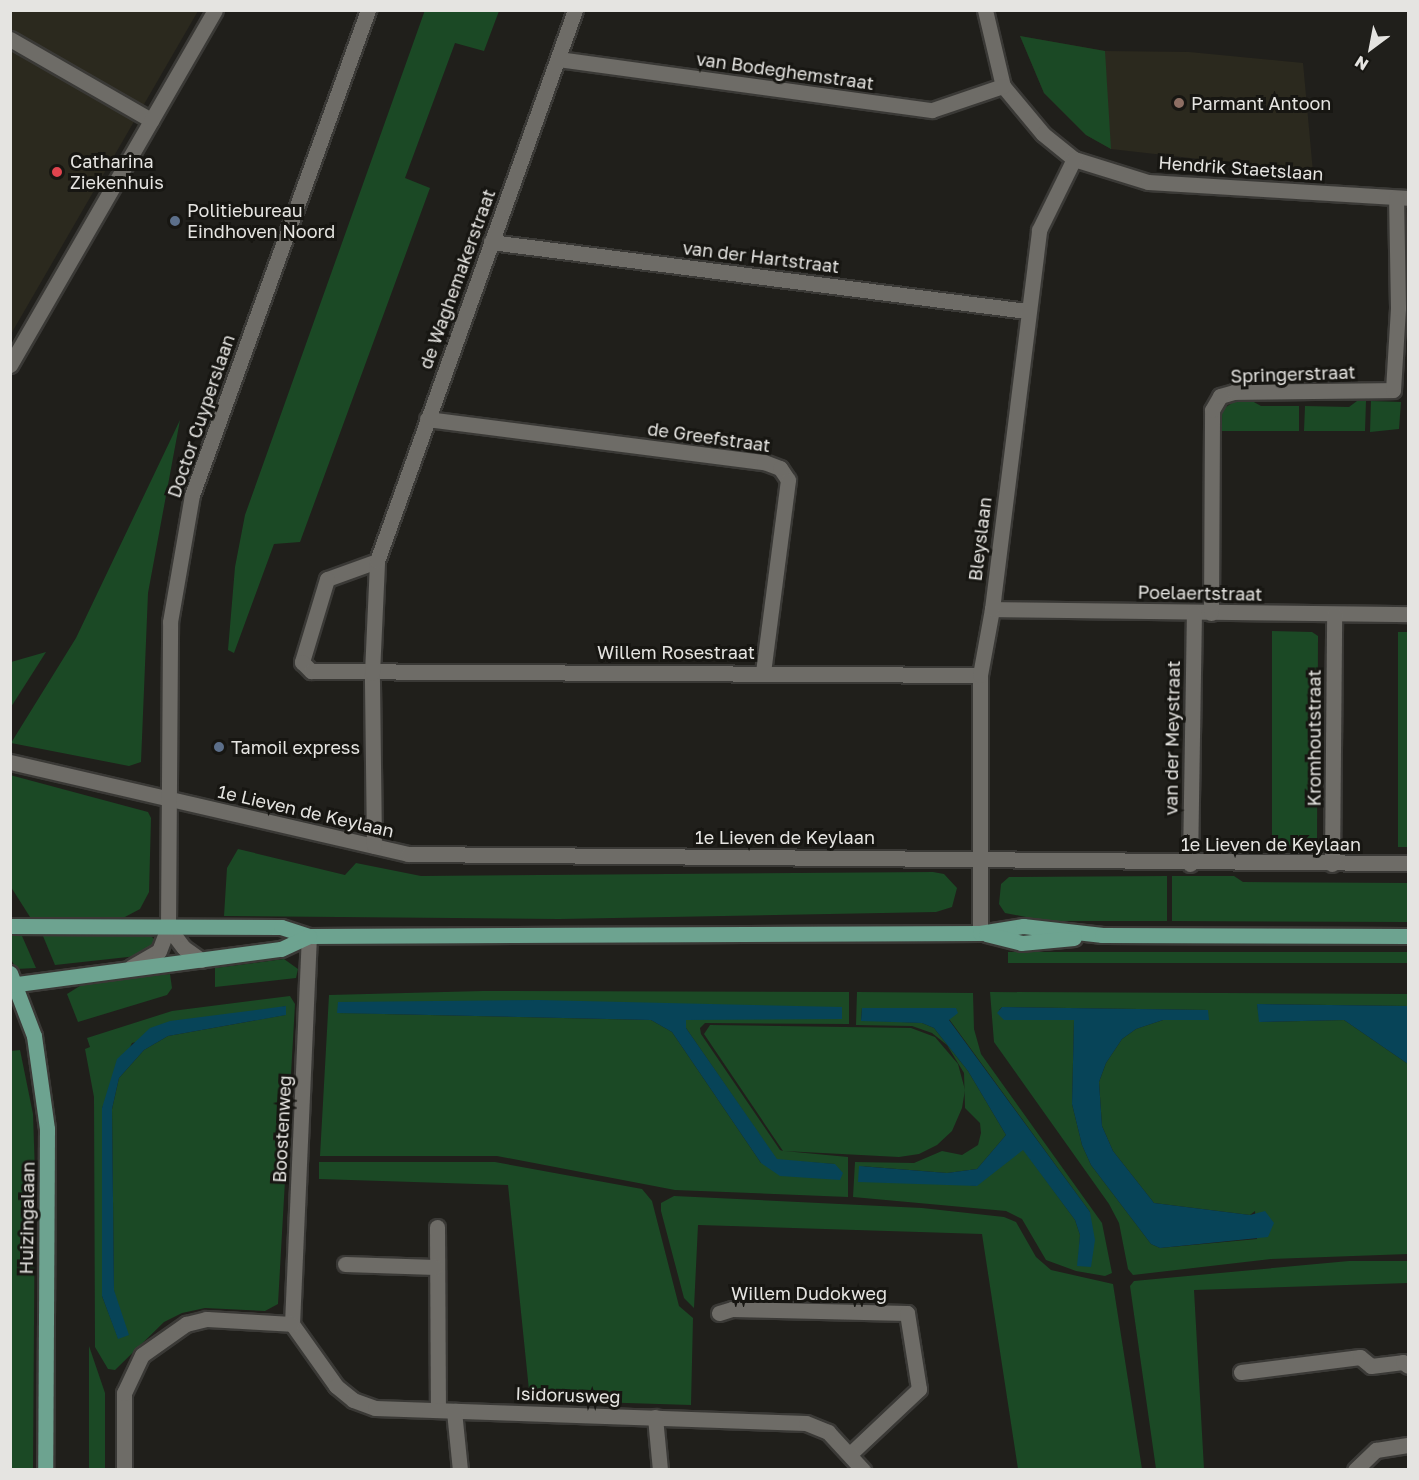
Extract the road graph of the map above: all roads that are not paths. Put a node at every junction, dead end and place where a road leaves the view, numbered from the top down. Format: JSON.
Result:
{"nodes":[{"id":1,"x":215,"y":10,"type":"edge"},
{"id":2,"x":368,"y":10,"type":"edge"},
{"id":3,"x":575,"y":10,"type":"edge"},
{"id":4,"x":985,"y":10,"type":"edge"},
{"id":5,"x":10,"y":39,"type":"edge"},
{"id":6,"x":558,"y":59,"type":"junction"},
{"id":7,"x":1004,"y":86,"type":"junction"},
{"id":8,"x":152,"y":120,"type":"junction"},
{"id":9,"x":1074,"y":159,"type":"junction"},
{"id":10,"x":1402,"y":198,"type":"edge"},
{"id":11,"x":491,"y":242,"type":"junction"},
{"id":12,"x":1403,"y":307,"type":"edge"},
{"id":13,"x":1027,"y":311,"type":"junction"},
{"id":14,"x":10,"y":365,"type":"edge"},
{"id":15,"x":427,"y":419,"type":"junction"},
{"id":16,"x":377,"y":561,"type":"junction"},
{"id":17,"x":992,"y":609,"type":"junction"},
{"id":18,"x":1194,"y":613,"type":"junction"},
{"id":19,"x":1211,"y":613,"type":"junction"},
{"id":20,"x":1334,"y":614,"type":"junction"},
{"id":21,"x":1408,"y":614,"type":"edge"},
{"id":22,"x":762,"y":672,"type":"junction"},
{"id":23,"x":372,"y":673,"type":"junction"},
{"id":24,"x":980,"y":675,"type":"junction"},
{"id":25,"x":10,"y":762,"type":"edge"},
{"id":26,"x":168,"y":799,"type":"junction"},
{"id":27,"x":374,"y":846,"type":"junction"},
{"id":28,"x":982,"y":858,"type":"junction"},
{"id":29,"x":1408,"y":863,"type":"edge"},
{"id":30,"x":1190,"y":864,"type":"junction"},
{"id":31,"x":1332,"y":864,"type":"junction"},
{"id":32,"x":10,"y":926,"type":"edge"},
{"id":33,"x":168,"y":927,"type":"junction"},
{"id":34,"x":980,"y":933,"type":"junction"},
{"id":35,"x":309,"y":936,"type":"junction"},
{"id":36,"x":1408,"y":936,"type":"edge"},
{"id":37,"x":201,"y":960,"type":"junction"},
{"id":38,"x":131,"y":968,"type":"junction"},
{"id":39,"x":12,"y":981,"type":"edge"},
{"id":40,"x":437,"y":1227,"type":"dead end"},
{"id":41,"x":345,"y":1264,"type":"dead end"},
{"id":42,"x":435,"y":1267,"type":"junction"},
{"id":43,"x":719,"y":1313,"type":"dead end"},
{"id":44,"x":292,"y":1324,"type":"junction"},
{"id":45,"x":1408,"y":1366,"type":"edge"},
{"id":46,"x":1241,"y":1372,"type":"dead end"},
{"id":47,"x":438,"y":1410,"type":"junction"},
{"id":48,"x":454,"y":1411,"type":"junction"},
{"id":49,"x":655,"y":1418,"type":"junction"},
{"id":50,"x":1408,"y":1445,"type":"edge"},
{"id":51,"x":850,"y":1454,"type":"junction"},
{"id":52,"x":45,"y":1470,"type":"edge"},
{"id":53,"x":124,"y":1470,"type":"edge"},
{"id":54,"x":460,"y":1470,"type":"edge"},
{"id":55,"x":660,"y":1470,"type":"edge"},
{"id":56,"x":863,"y":1470,"type":"edge"},
{"id":57,"x":1355,"y":1470,"type":"edge"}],
"edges":[{"from":1,"to":8,"type":"street"},
{"from":2,"to":26,"type":"street","name":"Doctor Cuyperslaan"},
{"from":3,"to":6,"type":"street","name":"de Waghemakerstraat"},
{"from":4,"to":7,"type":"street"},
{"from":5,"to":8,"type":"street"},
{"from":6,"to":7,"type":"street","name":"van Bodeghemstraat"},
{"from":6,"to":11,"type":"street","name":"de Waghemakerstraat"},
{"from":7,"to":9,"type":"street"},
{"from":8,"to":14,"type":"street"},
{"from":9,"to":10,"type":"street","name":"Hendrik Staetslaan"},
{"from":9,"to":13,"type":"street","name":"Bleyslaan"},
{"from":10,"to":12,"type":"street","name":"Springerstraat"},
{"from":11,"to":13,"type":"street","name":"van der Hartstraat"},
{"from":11,"to":15,"type":"street","name":"de Waghemakerstraat"},
{"from":12,"to":19,"type":"street","name":"Springerstraat"},
{"from":13,"to":17,"type":"street","name":"Bleyslaan"},
{"from":15,"to":16,"type":"street","name":"de Waghemakerstraat"},
{"from":15,"to":22,"type":"street","name":"de Greefstraat"},
{"from":16,"to":23,"type":"street","name":"de Waghemakerstraat"},
{"from":16,"to":23,"type":"street"},
{"from":17,"to":18,"type":"street","name":"Poelaertstraat"},
{"from":17,"to":24,"type":"street","name":"Bleyslaan"},
{"from":18,"to":19,"type":"street","name":"Poelaertstraat"},
{"from":18,"to":30,"type":"street","name":"van der Meystraat"},
{"from":19,"to":20,"type":"street","name":"Poelaertstraat"},
{"from":20,"to":21,"type":"street","name":"Poelaertstraat"},
{"from":20,"to":31,"type":"street","name":"Kromhoutstraat"},
{"from":22,"to":23,"type":"street","name":"Willem Rosestraat"},
{"from":22,"to":24,"type":"street","name":"Willem Rosestraat"},
{"from":23,"to":27,"type":"street","name":"de Waghemakerstraat"},
{"from":24,"to":28,"type":"street","name":"Bleyslaan"},
{"from":25,"to":26,"type":"street","name":"1e Lieven de Keylaan"},
{"from":26,"to":27,"type":"street","name":"1e Lieven de Keylaan"},
{"from":26,"to":33,"type":"street","name":"Doctor Cuyperslaan"},
{"from":27,"to":28,"type":"street","name":"1e Lieven de Keylaan"},
{"from":28,"to":30,"type":"street","name":"1e Lieven de Keylaan"},
{"from":28,"to":34,"type":"street","name":"Bleyslaan"},
{"from":29,"to":31,"type":"street","name":"1e Lieven de Keylaan"},
{"from":30,"to":31,"type":"street","name":"1e Lieven de Keylaan"},
{"from":32,"to":33,"type":"main road"},
{"from":33,"to":35,"type":"main road"},
{"from":33,"to":37,"type":"street"},
{"from":33,"to":38,"type":"street","name":"Doctor Cuyperslaan"},
{"from":34,"to":35,"type":"main road"},
{"from":34,"to":36,"type":"main road"},
{"from":35,"to":37,"type":"main road"},
{"from":35,"to":44,"type":"street","name":"Boostenweg"},
{"from":37,"to":38,"type":"main road"},
{"from":38,"to":39,"type":"main road"},
{"from":39,"to":52,"type":"main road","name":"Huizingalaan"},
{"from":40,"to":42,"type":"street"},
{"from":41,"to":42,"type":"street"},
{"from":42,"to":47,"type":"street"},
{"from":43,"to":51,"type":"street","name":"Willem Dudokweg"},
{"from":44,"to":47,"type":"street","name":"Isidorusweg"},
{"from":44,"to":53,"type":"street"},
{"from":45,"to":46,"type":"street"},
{"from":47,"to":48,"type":"street","name":"Isidorusweg"},
{"from":48,"to":49,"type":"street","name":"Isidorusweg"},
{"from":48,"to":54,"type":"street"},
{"from":49,"to":51,"type":"street","name":"Isidorusweg"},
{"from":49,"to":55,"type":"street"},
{"from":50,"to":57,"type":"street"},
{"from":51,"to":56,"type":"street","name":"Isidorusweg"}]}
